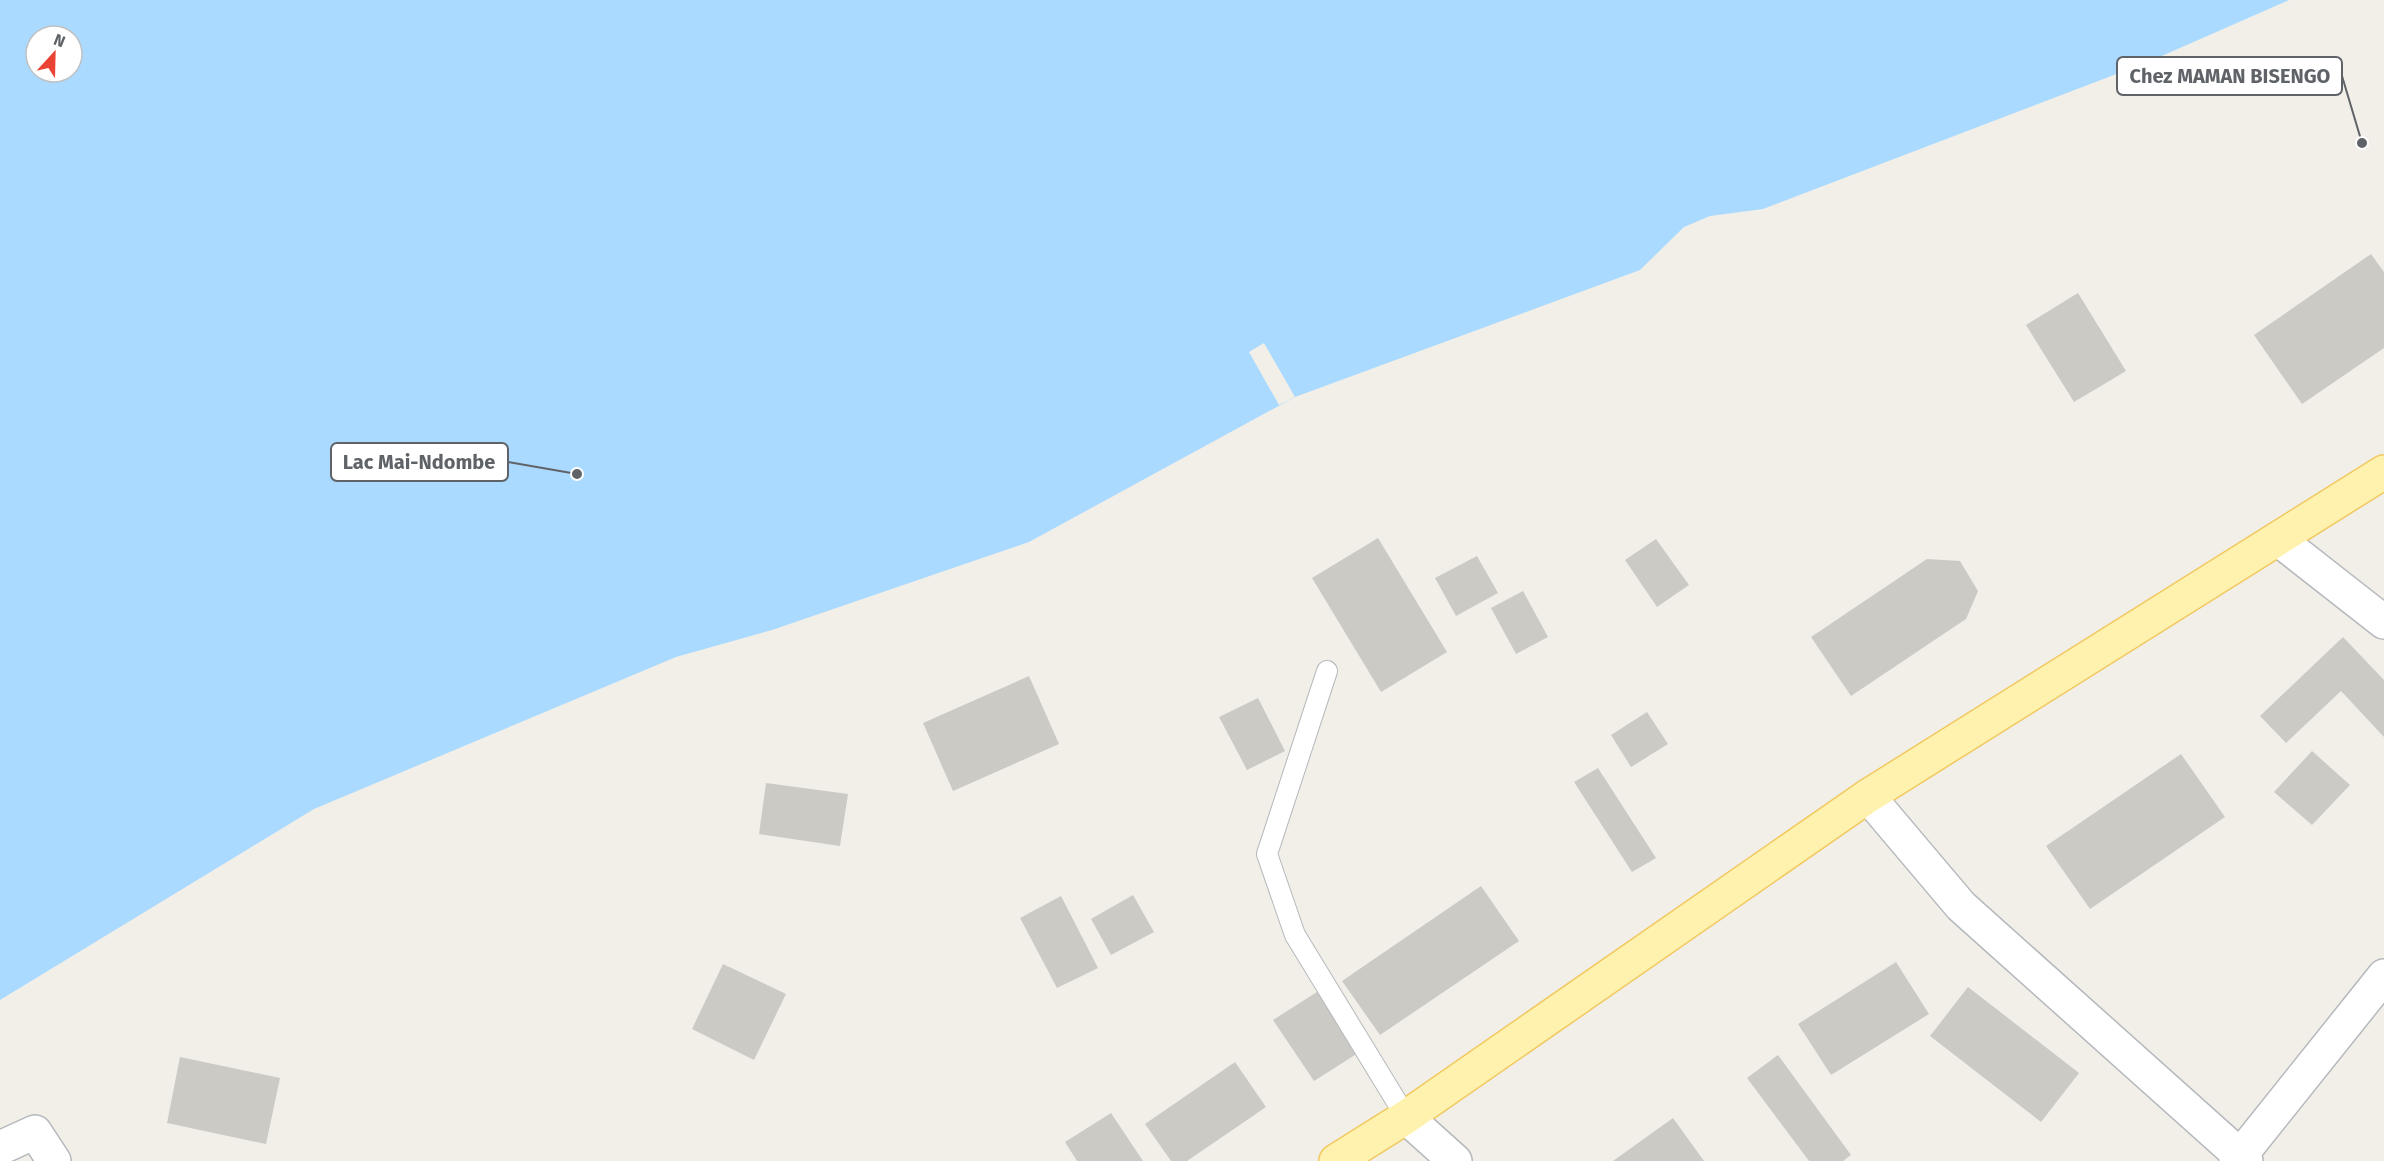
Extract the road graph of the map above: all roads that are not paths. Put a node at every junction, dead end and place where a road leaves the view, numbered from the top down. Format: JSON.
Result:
{"nodes":[{"id":1,"x":2384,"y":472,"type":"edge"},
{"id":2,"x":2278,"y":539,"type":"junction"},
{"id":3,"x":2384,"y":622,"type":"edge"},
{"id":4,"x":1327,"y":671,"type":"dead end"},
{"id":5,"x":1868,"y":796,"type":"junction"},
{"id":6,"x":2384,"y":976,"type":"edge"},
{"id":7,"x":1406,"y":1117,"type":"junction"},
{"id":8,"x":0,"y":1148,"type":"edge"},
{"id":9,"x":2241,"y":1160,"type":"edge"},
{"id":10,"x":54,"y":1161,"type":"edge"},
{"id":11,"x":1336,"y":1161,"type":"edge"},
{"id":12,"x":1455,"y":1161,"type":"edge"}],
"edges":[{"from":1,"to":2,"type":"main road"},
{"from":2,"to":3,"type":"street"},
{"from":2,"to":5,"type":"main road"},
{"from":4,"to":7,"type":"lane"},
{"from":5,"to":7,"type":"main road"},
{"from":5,"to":9,"type":"street"},
{"from":6,"to":9,"type":"street"},
{"from":7,"to":11,"type":"main road"},
{"from":7,"to":12,"type":"street"},
{"from":8,"to":10,"type":"street"}]}
